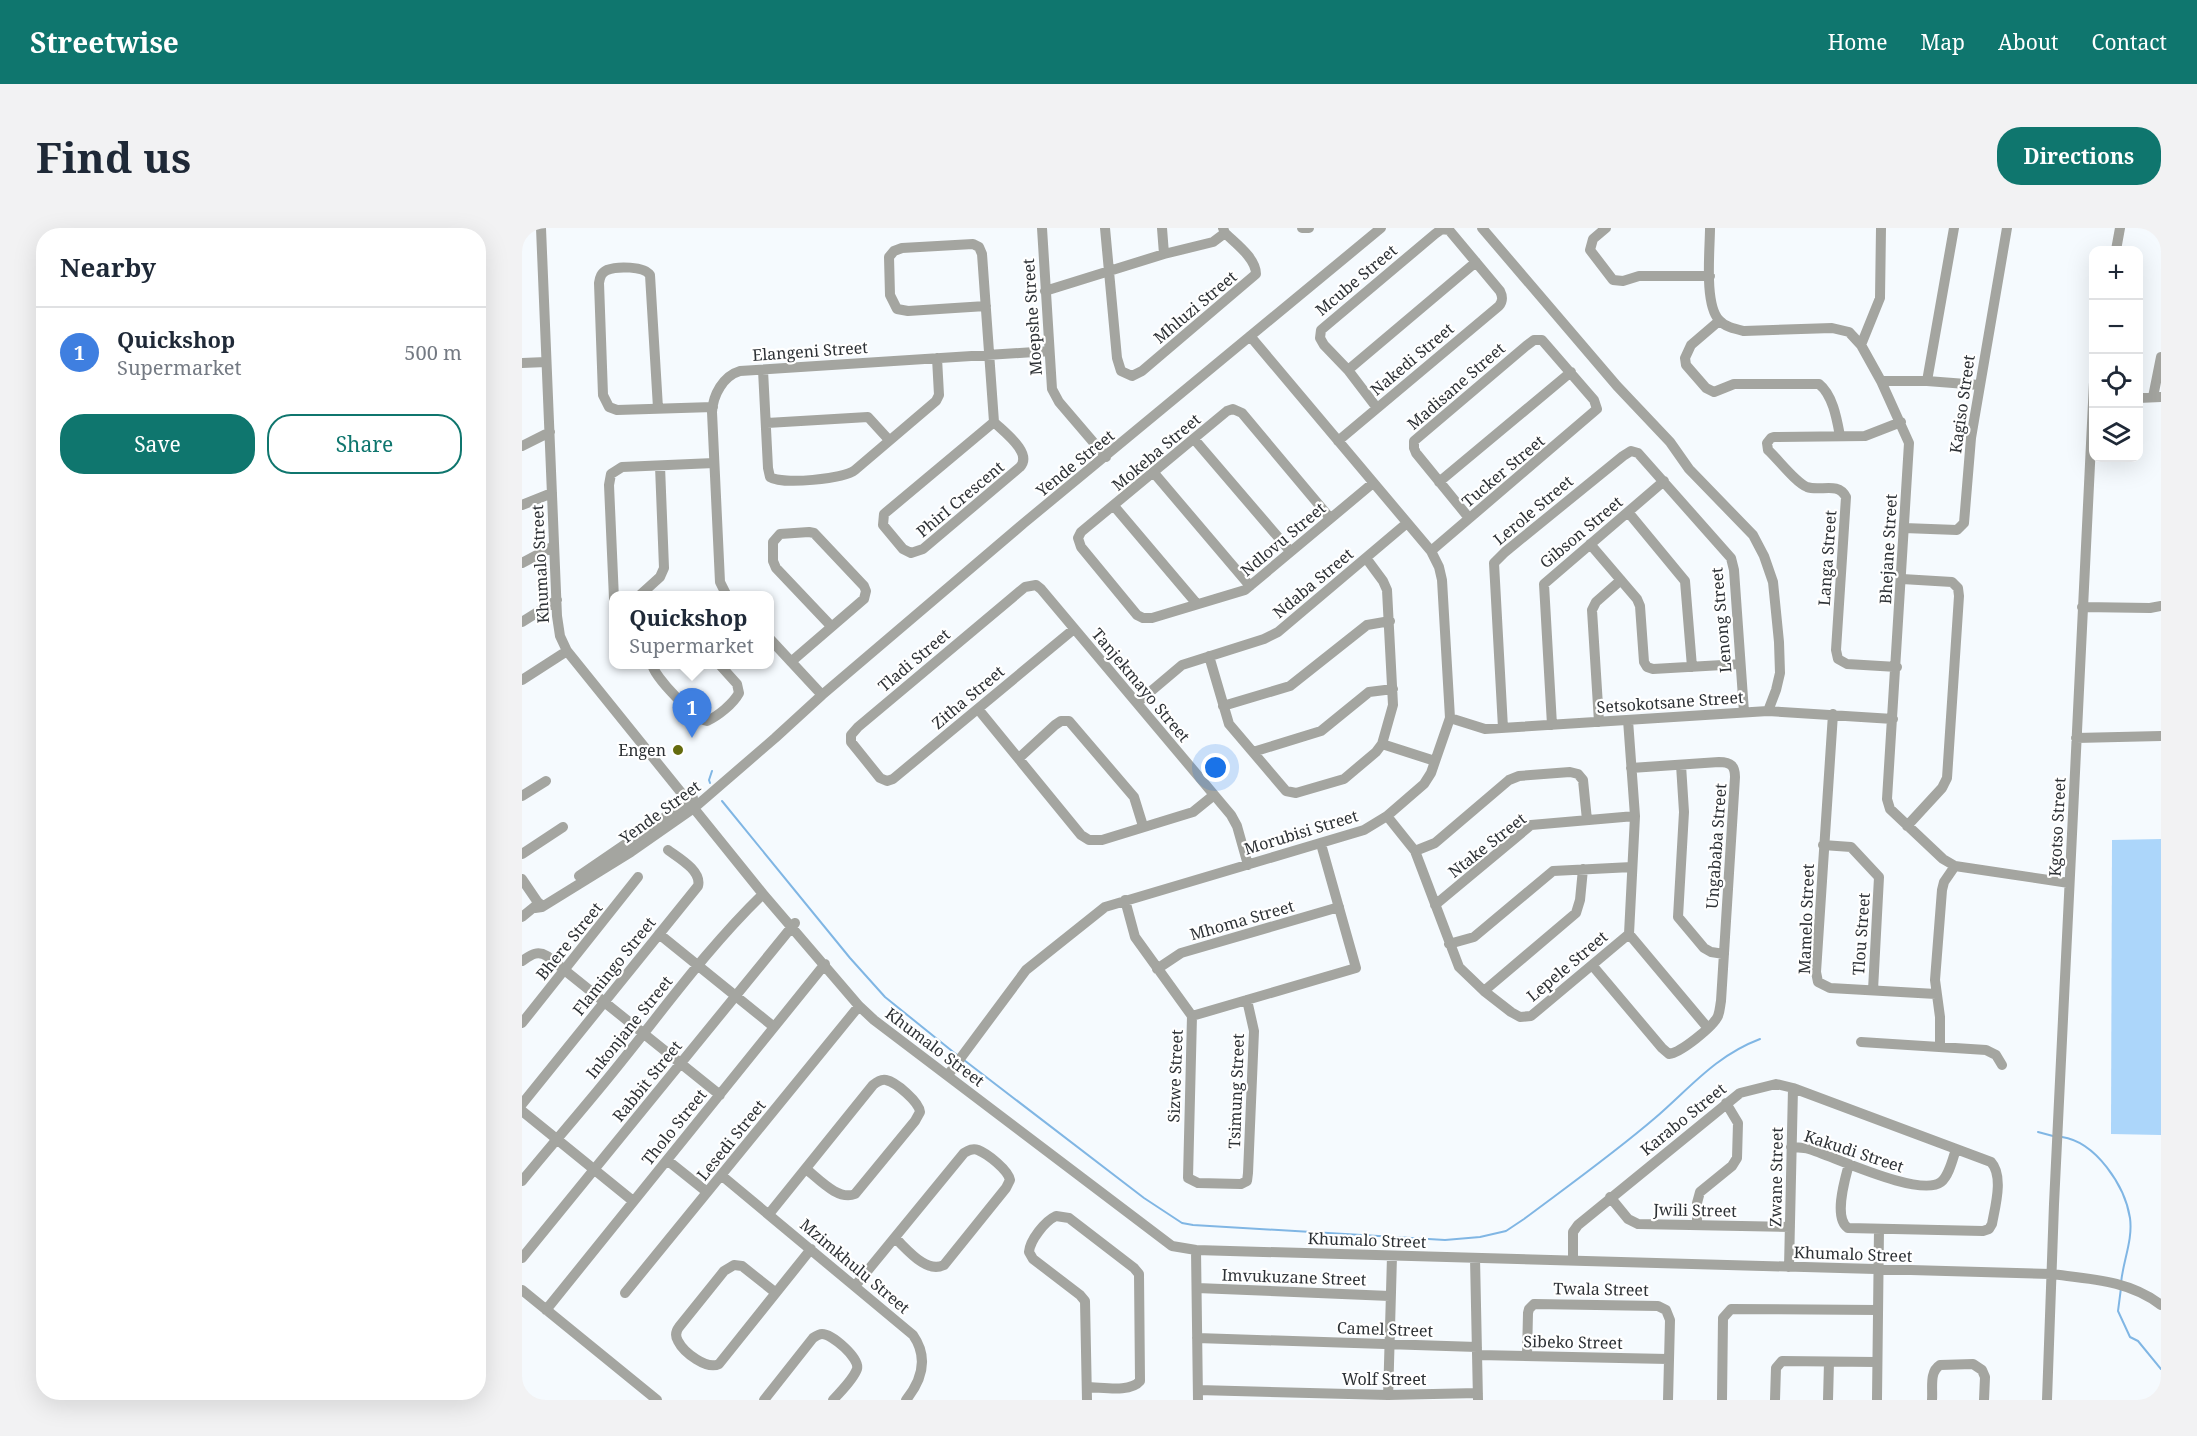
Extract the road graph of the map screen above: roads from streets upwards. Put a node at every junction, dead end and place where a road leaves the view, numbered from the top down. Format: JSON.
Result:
{"nodes":[{"id":1,"x":541,"y":228,"type":"edge"},
{"id":2,"x":1042,"y":228,"type":"edge"},
{"id":3,"x":1105,"y":228,"type":"edge"},
{"id":4,"x":1162,"y":228,"type":"edge"},
{"id":5,"x":1302,"y":228,"type":"edge"},
{"id":6,"x":1309,"y":228,"type":"edge"},
{"id":7,"x":1381,"y":228,"type":"edge"},
{"id":8,"x":1482,"y":228,"type":"edge"},
{"id":9,"x":1606,"y":228,"type":"edge"},
{"id":10,"x":1710,"y":228,"type":"edge"},
{"id":11,"x":1881,"y":228,"type":"edge"},
{"id":12,"x":1954,"y":228,"type":"edge"},
{"id":13,"x":2007,"y":228,"type":"edge"},
{"id":14,"x":2120,"y":228,"type":"edge"},
{"id":15,"x":1224,"y":230,"type":"edge"},
{"id":16,"x":2117,"y":246,"type":"edge"},
{"id":17,"x":1164,"y":254,"type":"junction"},
{"id":18,"x":1476,"y":262,"type":"junction"},
{"id":19,"x":1111,"y":270,"type":"junction"},
{"id":20,"x":1710,"y":276,"type":"junction"},
{"id":21,"x":1045,"y":291,"type":"junction"},
{"id":22,"x":1503,"y":299,"type":"joint"},
{"id":23,"x":986,"y":306,"type":"junction"},
{"id":24,"x":1719,"y":321,"type":"junction"},
{"id":25,"x":1250,"y":336,"type":"junction"},
{"id":26,"x":1861,"y":345,"type":"junction"},
{"id":27,"x":1048,"y":351,"type":"junction"},
{"id":28,"x":990,"y":354,"type":"junction"},
{"id":29,"x":2161,"y":357,"type":"edge"},
{"id":30,"x":937,"y":358,"type":"junction"},
{"id":31,"x":522,"y":363,"type":"edge"},
{"id":32,"x":546,"y":363,"type":"junction"},
{"id":33,"x":763,"y":370,"type":"junction"},
{"id":34,"x":1348,"y":370,"type":"junction"},
{"id":35,"x":1571,"y":372,"type":"junction"},
{"id":36,"x":1881,"y":381,"type":"junction"},
{"id":37,"x":1927,"y":381,"type":"junction"},
{"id":38,"x":1979,"y":385,"type":"junction"},
{"id":39,"x":2157,"y":397,"type":"edge"},
{"id":40,"x":713,"y":407,"type":"junction"},
{"id":41,"x":658,"y":408,"type":"junction"},
{"id":42,"x":1377,"y":408,"type":"junction"},
{"id":43,"x":2092,"y":408,"type":"edge"},
{"id":44,"x":994,"y":422,"type":"junction"},
{"id":45,"x":1900,"y":422,"type":"junction"},
{"id":46,"x":767,"y":423,"type":"junction"},
{"id":47,"x":550,"y":432,"type":"junction"},
{"id":48,"x":1840,"y":436,"type":"junction"},
{"id":49,"x":1194,"y":439,"type":"junction"},
{"id":50,"x":889,"y":440,"type":"junction"},
{"id":51,"x":1338,"y":441,"type":"junction"},
{"id":52,"x":522,"y":446,"type":"edge"},
{"id":53,"x":1638,"y":453,"type":"joint"},
{"id":54,"x":1106,"y":457,"type":"junction"},
{"id":55,"x":714,"y":463,"type":"junction"},
{"id":56,"x":660,"y":466,"type":"junction"},
{"id":57,"x":1154,"y":473,"type":"junction"},
{"id":58,"x":1664,"y":480,"type":"junction"},
{"id":59,"x":1439,"y":482,"type":"junction"},
{"id":60,"x":1373,"y":483,"type":"junction"},
{"id":61,"x":552,"y":493,"type":"junction"},
{"id":62,"x":522,"y":505,"type":"edge"},
{"id":63,"x":1114,"y":506,"type":"junction"},
{"id":64,"x":1628,"y":512,"type":"junction"},
{"id":65,"x":1330,"y":518,"type":"junction"},
{"id":66,"x":1470,"y":518,"type":"junction"},
{"id":67,"x":1407,"y":523,"type":"junction"},
{"id":68,"x":1904,"y":528,"type":"junction"},
{"id":69,"x":1590,"y":543,"type":"junction"},
{"id":70,"x":555,"y":546,"type":"junction"},
{"id":71,"x":1290,"y":551,"type":"junction"},
{"id":72,"x":1431,"y":551,"type":"junction"},
{"id":73,"x":1366,"y":558,"type":"junction"},
{"id":74,"x":522,"y":562,"type":"edge"},
{"id":75,"x":1902,"y":579,"type":"junction"},
{"id":76,"x":1622,"y":580,"type":"junction"},
{"id":77,"x":1251,"y":586,"type":"junction"},
{"id":78,"x":1041,"y":590,"type":"joint"},
{"id":79,"x":614,"y":591,"type":"edge"},
{"id":80,"x":645,"y":591,"type":"edge"},
{"id":81,"x":725,"y":591,"type":"edge"},
{"id":82,"x":556,"y":600,"type":"junction"},
{"id":83,"x":1197,"y":604,"type":"junction"},
{"id":84,"x":2161,"y":606,"type":"edge"},
{"id":85,"x":2082,"y":608,"type":"junction"},
{"id":86,"x":1390,"y":621,"type":"junction"},
{"id":87,"x":522,"y":622,"type":"edge"},
{"id":88,"x":831,"y":626,"type":"junction"},
{"id":89,"x":1074,"y":629,"type":"junction"},
{"id":90,"x":774,"y":643,"type":"edge"},
{"id":91,"x":566,"y":648,"type":"junction"},
{"id":92,"x":1209,"y":656,"type":"junction"},
{"id":93,"x":792,"y":661,"type":"junction"},
{"id":94,"x":1740,"y":663,"type":"junction"},
{"id":95,"x":1692,"y":667,"type":"junction"},
{"id":96,"x":1897,"y":667,"type":"junction"},
{"id":97,"x":654,"y":669,"type":"edge"},
{"id":98,"x":723,"y":669,"type":"edge"},
{"id":99,"x":522,"y":680,"type":"edge"},
{"id":100,"x":1393,"y":689,"type":"junction"},
{"id":101,"x":822,"y":695,"type":"junction"},
{"id":102,"x":1137,"y":702,"type":"junction"},
{"id":103,"x":1223,"y":706,"type":"junction"},
{"id":104,"x":978,"y":709,"type":"junction"},
{"id":105,"x":1768,"y":711,"type":"junction"},
{"id":106,"x":1744,"y":712,"type":"junction"},
{"id":107,"x":1833,"y":714,"type":"junction"},
{"id":108,"x":1450,"y":718,"type":"junction"},
{"id":109,"x":1893,"y":718,"type":"junction"},
{"id":110,"x":1628,"y":720,"type":"junction"},
{"id":111,"x":1599,"y":722,"type":"junction"},
{"id":112,"x":1552,"y":725,"type":"junction"},
{"id":113,"x":1503,"y":728,"type":"junction"},
{"id":114,"x":2161,"y":736,"type":"edge"},
{"id":115,"x":2076,"y":738,"type":"junction"},
{"id":116,"x":1382,"y":744,"type":"junction"},
{"id":117,"x":1253,"y":752,"type":"junction"},
{"id":118,"x":1019,"y":758,"type":"junction"},
{"id":119,"x":1435,"y":761,"type":"junction"},
{"id":120,"x":1681,"y":765,"type":"junction"},
{"id":121,"x":1631,"y":768,"type":"junction"},
{"id":122,"x":880,"y":778,"type":"joint"},
{"id":123,"x":546,"y":781,"type":"dead end"},
{"id":124,"x":1214,"y":795,"type":"junction"},
{"id":125,"x":522,"y":796,"type":"edge"},
{"id":126,"x":694,"y":803,"type":"junction"},
{"id":127,"x":1387,"y":816,"type":"junction"},
{"id":128,"x":1635,"y":816,"type":"junction"},
{"id":129,"x":681,"y":817,"type":"junction"},
{"id":130,"x":1587,"y":820,"type":"junction"},
{"id":131,"x":707,"y":823,"type":"junction"},
{"id":132,"x":1143,"y":826,"type":"junction"},
{"id":133,"x":1907,"y":826,"type":"junction"},
{"id":134,"x":563,"y":828,"type":"dead end"},
{"id":135,"x":1321,"y":844,"type":"junction"},
{"id":136,"x":1823,"y":845,"type":"junction"},
{"id":137,"x":668,"y":850,"type":"dead end"},
{"id":138,"x":1415,"y":851,"type":"junction"},
{"id":139,"x":522,"y":854,"type":"edge"},
{"id":140,"x":1248,"y":865,"type":"junction"},
{"id":141,"x":1954,"y":866,"type":"junction"},
{"id":142,"x":1632,"y":867,"type":"junction"},
{"id":143,"x":1583,"y":868,"type":"junction"},
{"id":144,"x":638,"y":877,"type":"dead end"},
{"id":145,"x":522,"y":879,"type":"edge"},
{"id":146,"x":2069,"y":883,"type":"junction"},
{"id":147,"x":763,"y":894,"type":"junction"},
{"id":148,"x":1125,"y":900,"type":"junction"},
{"id":149,"x":1435,"y":905,"type":"junction"},
{"id":150,"x":537,"y":906,"type":"junction"},
{"id":151,"x":1339,"y":907,"type":"junction"},
{"id":152,"x":522,"y":917,"type":"edge"},
{"id":153,"x":795,"y":928,"type":"junction"},
{"id":154,"x":659,"y":934,"type":"junction"},
{"id":155,"x":1629,"y":934,"type":"junction"},
{"id":156,"x":1449,"y":944,"type":"junction"},
{"id":157,"x":1724,"y":954,"type":"junction"},
{"id":158,"x":522,"y":962,"type":"edge"},
{"id":159,"x":825,"y":964,"type":"junction"},
{"id":160,"x":698,"y":965,"type":"junction"},
{"id":161,"x":1592,"y":965,"type":"junction"},
{"id":162,"x":1157,"y":969,"type":"junction"},
{"id":163,"x":565,"y":970,"type":"junction"},
{"id":164,"x":1873,"y":990,"type":"junction"},
{"id":165,"x":1484,"y":991,"type":"junction"},
{"id":166,"x":1936,"y":994,"type":"junction"},
{"id":167,"x":736,"y":995,"type":"junction"},
{"id":168,"x":1246,"y":1000,"type":"junction"},
{"id":169,"x":604,"y":1002,"type":"junction"},
{"id":170,"x":859,"y":1005,"type":"junction"},
{"id":171,"x":1192,"y":1016,"type":"junction"},
{"id":172,"x":522,"y":1023,"type":"edge"},
{"id":173,"x":774,"y":1027,"type":"junction"},
{"id":174,"x":1707,"y":1028,"type":"junction"},
{"id":175,"x":643,"y":1033,"type":"junction"},
{"id":176,"x":1861,"y":1042,"type":"dead end"},
{"id":177,"x":1940,"y":1047,"type":"junction"},
{"id":178,"x":680,"y":1063,"type":"junction"},
{"id":179,"x":2002,"y":1065,"type":"dead end"},
{"id":180,"x":948,"y":1075,"type":"junction"},
{"id":181,"x":1793,"y":1088,"type":"junction"},
{"id":182,"x":720,"y":1095,"type":"junction"},
{"id":183,"x":1726,"y":1103,"type":"junction"},
{"id":184,"x":522,"y":1104,"type":"edge"},
{"id":185,"x":522,"y":1111,"type":"edge"},
{"id":186,"x":555,"y":1139,"type":"junction"},
{"id":187,"x":1791,"y":1147,"type":"junction"},
{"id":188,"x":1956,"y":1149,"type":"junction"},
{"id":189,"x":667,"y":1160,"type":"junction"},
{"id":190,"x":1849,"y":1164,"type":"junction"},
{"id":191,"x":806,"y":1168,"type":"junction"},
{"id":192,"x":594,"y":1170,"type":"junction"},
{"id":193,"x":721,"y":1175,"type":"junction"},
{"id":194,"x":522,"y":1181,"type":"edge"},
{"id":195,"x":1245,"y":1183,"type":"joint"},
{"id":196,"x":707,"y":1192,"type":"junction"},
{"id":197,"x":1610,"y":1197,"type":"junction"},
{"id":198,"x":633,"y":1201,"type":"junction"},
{"id":199,"x":769,"y":1214,"type":"junction"},
{"id":200,"x":1697,"y":1225,"type":"junction"},
{"id":201,"x":1790,"y":1227,"type":"junction"},
{"id":202,"x":1879,"y":1229,"type":"junction"},
{"id":203,"x":895,"y":1238,"type":"junction"},
{"id":204,"x":811,"y":1249,"type":"junction"},
{"id":205,"x":1196,"y":1250,"type":"junction"},
{"id":206,"x":1392,"y":1256,"type":"junction"},
{"id":207,"x":522,"y":1258,"type":"edge"},
{"id":208,"x":1474,"y":1258,"type":"junction"},
{"id":209,"x":1573,"y":1261,"type":"junction"},
{"id":210,"x":1789,"y":1267,"type":"junction"},
{"id":211,"x":1878,"y":1269,"type":"junction"},
{"id":212,"x":2051,"y":1274,"type":"junction"},
{"id":213,"x":855,"y":1286,"type":"junction"},
{"id":214,"x":1197,"y":1288,"type":"junction"},
{"id":215,"x":522,"y":1290,"type":"edge"},
{"id":216,"x":625,"y":1293,"type":"dead end"},
{"id":217,"x":776,"y":1293,"type":"junction"},
{"id":218,"x":1390,"y":1296,"type":"junction"},
{"id":219,"x":2161,"y":1305,"type":"edge"},
{"id":220,"x":546,"y":1310,"type":"junction"},
{"id":221,"x":1878,"y":1310,"type":"junction"},
{"id":222,"x":1197,"y":1338,"type":"junction"},
{"id":223,"x":1389,"y":1345,"type":"junction"},
{"id":224,"x":1478,"y":1351,"type":"junction"},
{"id":225,"x":1527,"y":1356,"type":"junction"},
{"id":226,"x":1668,"y":1359,"type":"junction"},
{"id":227,"x":1829,"y":1362,"type":"junction"},
{"id":228,"x":1876,"y":1362,"type":"junction"},
{"id":229,"x":1087,"y":1387,"type":"junction"},
{"id":230,"x":1198,"y":1395,"type":"edge"},
{"id":231,"x":1478,"y":1396,"type":"edge"},
{"id":232,"x":1388,"y":1397,"type":"edge"},
{"id":233,"x":657,"y":1400,"type":"edge"},
{"id":234,"x":764,"y":1400,"type":"edge"},
{"id":235,"x":833,"y":1400,"type":"edge"},
{"id":236,"x":906,"y":1400,"type":"edge"},
{"id":237,"x":1088,"y":1400,"type":"edge"},
{"id":238,"x":1668,"y":1400,"type":"edge"},
{"id":239,"x":1722,"y":1400,"type":"edge"},
{"id":240,"x":1774,"y":1400,"type":"edge"},
{"id":241,"x":1828,"y":1400,"type":"edge"},
{"id":242,"x":1877,"y":1400,"type":"edge"},
{"id":243,"x":1932,"y":1400,"type":"edge"},
{"id":244,"x":1984,"y":1400,"type":"edge"},
{"id":245,"x":2047,"y":1400,"type":"edge"}],
"edges":[{"from":1,"to":32,"type":"street","name":"Khumalo Street"},
{"from":2,"to":21,"type":"street","name":"Moepshe Street"},
{"from":3,"to":19,"type":"street"},
{"from":4,"to":17,"type":"street"},
{"from":5,"to":6,"type":"street"},
{"from":7,"to":25,"type":"street","name":"Yende Street"},
{"from":8,"to":105,"type":"street"},
{"from":9,"to":20,"type":"street"},
{"from":10,"to":20,"type":"street"},
{"from":11,"to":26,"type":"street"},
{"from":12,"to":37,"type":"street"},
{"from":13,"to":38,"type":"street","name":"Kagiso Street"},
{"from":14,"to":16,"type":"street"},
{"from":15,"to":17,"type":"street","name":"Mhluzi Street"},
{"from":15,"to":19,"type":"street","name":"Mhluzi Street"},
{"from":17,"to":19,"type":"street","name":"Mhluzi Street"},
{"from":18,"to":22,"type":"street","name":"Mcube Street"},
{"from":18,"to":34,"type":"street"},
{"from":18,"to":34,"type":"street","name":"Mcube Street"},
{"from":19,"to":21,"type":"street","name":"Mhluzi Street"},
{"from":20,"to":24,"type":"street"},
{"from":21,"to":27,"type":"street","name":"Moepshe Street"},
{"from":22,"to":42,"type":"street","name":"Nakedi Street"},
{"from":23,"to":23,"type":"street"},
{"from":23,"to":28,"type":"street"},
{"from":24,"to":26,"type":"street","name":"Bhejane Street"},
{"from":24,"to":48,"type":"street"},
{"from":25,"to":51,"type":"street","name":"Morubisi Street"},
{"from":25,"to":54,"type":"street","name":"Yende Street"},
{"from":26,"to":36,"type":"street","name":"Bhejane Street"},
{"from":27,"to":28,"type":"street","name":"Elangeni Street"},
{"from":27,"to":54,"type":"street","name":"Moepshe Street"},
{"from":28,"to":30,"type":"street","name":"Elangeni Street"},
{"from":28,"to":44,"type":"street"},
{"from":29,"to":39,"type":"street"},
{"from":30,"to":33,"type":"street","name":"Elangeni Street"},
{"from":30,"to":50,"type":"street"},
{"from":31,"to":32,"type":"street"},
{"from":32,"to":47,"type":"street","name":"Khumalo Street"},
{"from":33,"to":40,"type":"street","name":"Elangeni Street"},
{"from":33,"to":46,"type":"street"},
{"from":34,"to":42,"type":"street","name":"Mcube Street"},
{"from":35,"to":59,"type":"street"},
{"from":35,"to":59,"type":"street","name":"Madisane Street"},
{"from":35,"to":66,"type":"street","name":"Tucker Street"},
{"from":36,"to":37,"type":"street"},
{"from":36,"to":45,"type":"street","name":"Bhejane Street"},
{"from":37,"to":38,"type":"street"},
{"from":38,"to":68,"type":"street","name":"Kagiso Street"},
{"from":40,"to":41,"type":"street"},
{"from":40,"to":55,"type":"street","name":"Elangeni Street"},
{"from":41,"to":41,"type":"street"},
{"from":42,"to":51,"type":"street","name":"Nakedi Street"},
{"from":43,"to":85,"type":"street","name":"Kgotso Street"},
{"from":44,"to":44,"type":"street","name":"PhirI Crescent"},
{"from":45,"to":48,"type":"street","name":"Langa Street"},
{"from":45,"to":68,"type":"street","name":"Bhejane Street"},
{"from":46,"to":50,"type":"street"},
{"from":46,"to":50,"type":"street"},
{"from":47,"to":52,"type":"street"},
{"from":47,"to":61,"type":"street","name":"Khumalo Street"},
{"from":48,"to":96,"type":"street","name":"Langa Street"},
{"from":49,"to":57,"type":"street","name":"Mokeba Street"},
{"from":49,"to":65,"type":"street","name":"Mokeba Street"},
{"from":49,"to":71,"type":"street"},
{"from":51,"to":60,"type":"street","name":"Morubisi Street"},
{"from":53,"to":58,"type":"street","name":"Lenong Street"},
{"from":53,"to":113,"type":"street","name":"Lerole Street"},
{"from":54,"to":101,"type":"street","name":"Yende Street"},
{"from":55,"to":56,"type":"street"},
{"from":55,"to":81,"type":"street","name":"Elangeni Street"},
{"from":56,"to":79,"type":"street"},
{"from":56,"to":80,"type":"street"},
{"from":57,"to":63,"type":"street","name":"Mokeba Street"},
{"from":57,"to":77,"type":"street"},
{"from":58,"to":64,"type":"street","name":"Gibson Street"},
{"from":58,"to":94,"type":"street","name":"Lenong Street"},
{"from":59,"to":66,"type":"street","name":"Madisane Street"},
{"from":60,"to":65,"type":"street","name":"Ndlovu Street"},
{"from":60,"to":67,"type":"street","name":"Morubisi Street"},
{"from":61,"to":62,"type":"street"},
{"from":61,"to":70,"type":"street","name":"Khumalo Street"},
{"from":63,"to":83,"type":"street","name":"Mokeba Street"},
{"from":63,"to":83,"type":"street","name":"Ndlovu Street"},
{"from":64,"to":69,"type":"street","name":"Gibson Street"},
{"from":64,"to":95,"type":"street"},
{"from":65,"to":71,"type":"street","name":"Ndlovu Street"},
{"from":66,"to":72,"type":"street","name":"Tucker Street"},
{"from":67,"to":72,"type":"street","name":"Morubisi Street"},
{"from":67,"to":73,"type":"street","name":"Ndaba Street"},
{"from":68,"to":75,"type":"street","name":"Bhejane Street"},
{"from":69,"to":76,"type":"street"},
{"from":69,"to":112,"type":"street","name":"Gibson Street"},
{"from":70,"to":74,"type":"street"},
{"from":70,"to":82,"type":"street","name":"Khumalo Street"},
{"from":71,"to":77,"type":"street","name":"Ndlovu Street"},
{"from":72,"to":108,"type":"street","name":"Morubisi Street"},
{"from":73,"to":86,"type":"street"},
{"from":73,"to":92,"type":"street","name":"Ndaba Street"},
{"from":75,"to":96,"type":"street","name":"Bhejane Street"},
{"from":75,"to":133,"type":"street"},
{"from":76,"to":95,"type":"street"},
{"from":76,"to":111,"type":"street"},
{"from":77,"to":83,"type":"street","name":"Ndlovu Street"},
{"from":78,"to":89,"type":"street","name":"Tanjekmayo Street"},
{"from":78,"to":122,"type":"street","name":"Tladi Street"},
{"from":82,"to":87,"type":"street"},
{"from":82,"to":91,"type":"street","name":"Khumalo Street"},
{"from":84,"to":85,"type":"street"},
{"from":85,"to":115,"type":"street","name":"Kgotso Street"},
{"from":86,"to":100,"type":"street"},
{"from":86,"to":103,"type":"street"},
{"from":88,"to":88,"type":"street"},
{"from":88,"to":93,"type":"street"},
{"from":89,"to":102,"type":"street","name":"Tanjekmayo Street"},
{"from":89,"to":104,"type":"street","name":"Zitha Street"},
{"from":90,"to":93,"type":"street"},
{"from":91,"to":99,"type":"street"},
{"from":91,"to":126,"type":"street","name":"Khumalo Street"},
{"from":92,"to":102,"type":"street","name":"Ndaba Street"},
{"from":92,"to":103,"type":"street"},
{"from":93,"to":101,"type":"street"},
{"from":94,"to":95,"type":"street"},
{"from":94,"to":106,"type":"street","name":"Lenong Street"},
{"from":96,"to":109,"type":"street","name":"Bhejane Street"},
{"from":97,"to":98,"type":"street"},
{"from":100,"to":116,"type":"street"},
{"from":100,"to":117,"type":"street"},
{"from":101,"to":126,"type":"street","name":"Yende Street"},
{"from":102,"to":124,"type":"street","name":"Tanjekmayo Street"},
{"from":103,"to":117,"type":"street"},
{"from":104,"to":118,"type":"street"},
{"from":104,"to":122,"type":"street","name":"Zitha Street"},
{"from":105,"to":106,"type":"street","name":"Setsokotsane Street"},
{"from":105,"to":107,"type":"street","name":"Setsokotsane Street"},
{"from":106,"to":110,"type":"street","name":"Setsokotsane Street"},
{"from":107,"to":109,"type":"street","name":"Setsokotsane Street"},
{"from":107,"to":136,"type":"street","name":"Mamelo Street"},
{"from":108,"to":113,"type":"street","name":"Setsokotsane Street"},
{"from":108,"to":119,"type":"street","name":"Morubisi Street"},
{"from":109,"to":133,"type":"street","name":"Bhejane Street"},
{"from":110,"to":111,"type":"street","name":"Setsokotsane Street"},
{"from":110,"to":121,"type":"street","name":"Lepele Street"},
{"from":111,"to":112,"type":"street","name":"Setsokotsane Street"},
{"from":112,"to":113,"type":"street","name":"Setsokotsane Street"},
{"from":114,"to":115,"type":"street"},
{"from":115,"to":146,"type":"street","name":"Kgotso Street"},
{"from":116,"to":117,"type":"street"},
{"from":116,"to":119,"type":"street"},
{"from":118,"to":132,"type":"street"},
{"from":118,"to":132,"type":"street"},
{"from":119,"to":127,"type":"street","name":"Morubisi Street"},
{"from":120,"to":121,"type":"street","name":"Ungababa Street"},
{"from":120,"to":157,"type":"street"},
{"from":120,"to":157,"type":"street","name":"Ungababa Street"},
{"from":121,"to":128,"type":"street","name":"Lepele Street"},
{"from":123,"to":125,"type":"street"},
{"from":124,"to":132,"type":"street"},
{"from":124,"to":140,"type":"street","name":"Tanjekmayo Street"},
{"from":126,"to":129,"type":"street","name":"Yende Street"},
{"from":126,"to":131,"type":"street","name":"Khumalo Street"},
{"from":126,"to":150,"type":"street","name":"Yende Street"},
{"from":126,"to":153,"type":"street","name":"Khumalo Street"},
{"from":127,"to":135,"type":"street","name":"Morubisi Street"},
{"from":127,"to":138,"type":"street","name":"Lepele Street"},
{"from":128,"to":130,"type":"street","name":"Ntake Street"},
{"from":128,"to":142,"type":"street","name":"Lepele Street"},
{"from":129,"to":131,"type":"street"},
{"from":129,"to":150,"type":"street","name":"Yende Street"},
{"from":130,"to":138,"type":"street"},
{"from":130,"to":149,"type":"street","name":"Ntake Street"},
{"from":131,"to":147,"type":"street","name":"Khumalo Street"},
{"from":133,"to":141,"type":"street","name":"Bhejane Street"},
{"from":134,"to":139,"type":"street"},
{"from":135,"to":140,"type":"street","name":"Morubisi Street"},
{"from":135,"to":151,"type":"street"},
{"from":136,"to":164,"type":"street","name":"Tlou Street"},
{"from":136,"to":164,"type":"street","name":"Mamelo Street"},
{"from":137,"to":154,"type":"street","name":"Flamingo Street"},
{"from":138,"to":149,"type":"street","name":"Lepele Street"},
{"from":140,"to":148,"type":"street","name":"Morubisi Street"},
{"from":141,"to":146,"type":"street","name":"Bhejane Street"},
{"from":141,"to":166,"type":"street"},
{"from":142,"to":143,"type":"street"},
{"from":142,"to":155,"type":"street","name":"Lepele Street"},
{"from":143,"to":156,"type":"street"},
{"from":143,"to":165,"type":"street"},
{"from":144,"to":163,"type":"street","name":"Bhere Street"},
{"from":145,"to":150,"type":"street"},
{"from":146,"to":212,"type":"street","name":"Kgotso Street"},
{"from":147,"to":153,"type":"street","name":"Khumalo Street"},
{"from":147,"to":160,"type":"street","name":"Inkonjane Street"},
{"from":148,"to":162,"type":"street"},
{"from":148,"to":180,"type":"street","name":"Morubisi Street"},
{"from":149,"to":156,"type":"street","name":"Lepele Street"},
{"from":150,"to":152,"type":"street","name":"Yende Street"},
{"from":151,"to":162,"type":"street","name":"Mhoma Street"},
{"from":151,"to":168,"type":"street","name":"Sizwe Street"},
{"from":153,"to":159,"type":"street","name":"Khumalo Street"},
{"from":153,"to":167,"type":"street","name":"Rabbit Street"},
{"from":154,"to":160,"type":"street"},
{"from":154,"to":169,"type":"street","name":"Flamingo Street"},
{"from":155,"to":161,"type":"street","name":"Lepele Street"},
{"from":155,"to":174,"type":"street"},
{"from":156,"to":165,"type":"street","name":"Lepele Street"},
{"from":157,"to":174,"type":"street","name":"Ungababa Street"},
{"from":158,"to":163,"type":"street"},
{"from":159,"to":170,"type":"street","name":"Khumalo Street"},
{"from":159,"to":173,"type":"street","name":"Tholo Street"},
{"from":160,"to":167,"type":"street"},
{"from":160,"to":175,"type":"street","name":"Inkonjane Street"},
{"from":161,"to":165,"type":"street","name":"Lepele Street"},
{"from":161,"to":174,"type":"street"},
{"from":162,"to":171,"type":"street"},
{"from":163,"to":169,"type":"street"},
{"from":163,"to":172,"type":"street","name":"Bhere Street"},
{"from":164,"to":166,"type":"street","name":"Mamelo Street"},
{"from":166,"to":177,"type":"street"},
{"from":167,"to":173,"type":"street"},
{"from":167,"to":178,"type":"street","name":"Rabbit Street"},
{"from":168,"to":171,"type":"street","name":"Sizwe Street"},
{"from":168,"to":195,"type":"street","name":"Tsimung Street"},
{"from":169,"to":175,"type":"street"},
{"from":169,"to":184,"type":"street","name":"Flamingo Street"},
{"from":170,"to":180,"type":"street","name":"Khumalo Street"},
{"from":170,"to":193,"type":"street","name":"Lesedi Street"},
{"from":171,"to":195,"type":"street","name":"Sizwe Street"},
{"from":173,"to":182,"type":"street","name":"Tholo Street"},
{"from":175,"to":178,"type":"street"},
{"from":175,"to":186,"type":"street","name":"Inkonjane Street"},
{"from":176,"to":177,"type":"street"},
{"from":177,"to":179,"type":"street"},
{"from":178,"to":182,"type":"street"},
{"from":178,"to":192,"type":"street","name":"Rabbit Street"},
{"from":180,"to":205,"type":"street","name":"Khumalo Street"},
{"from":181,"to":183,"type":"street","name":"Karabo Street"},
{"from":181,"to":187,"type":"street","name":"Zwane Street"},
{"from":181,"to":188,"type":"street","name":"Karabo Street"},
{"from":182,"to":189,"type":"street","name":"Tholo Street"},
{"from":183,"to":197,"type":"street","name":"Karabo Street"},
{"from":183,"to":200,"type":"street"},
{"from":185,"to":186,"type":"street"},
{"from":186,"to":192,"type":"street"},
{"from":186,"to":194,"type":"street","name":"Inkonjane Street"},
{"from":187,"to":190,"type":"street","name":"Kakudi Street"},
{"from":187,"to":201,"type":"street","name":"Zwane Street"},
{"from":188,"to":190,"type":"street","name":"Kakudi Street"},
{"from":188,"to":202,"type":"street","name":"Karabo Street"},
{"from":189,"to":196,"type":"street"},
{"from":189,"to":198,"type":"street","name":"Tholo Street"},
{"from":190,"to":202,"type":"street"},
{"from":191,"to":191,"type":"street"},
{"from":191,"to":199,"type":"street"},
{"from":192,"to":198,"type":"street"},
{"from":192,"to":207,"type":"street","name":"Rabbit Street"},
{"from":193,"to":196,"type":"street","name":"Lesedi Street"},
{"from":193,"to":199,"type":"street","name":"Mzimkhulu Street"},
{"from":196,"to":216,"type":"street","name":"Lesedi Street"},
{"from":197,"to":200,"type":"street","name":"Jwili Street"},
{"from":197,"to":209,"type":"street","name":"Karabo Street"},
{"from":198,"to":220,"type":"street","name":"Tholo Street"},
{"from":199,"to":204,"type":"street","name":"Mzimkhulu Street"},
{"from":200,"to":201,"type":"street","name":"Jwili Street"},
{"from":201,"to":210,"type":"street","name":"Zwane Street"},
{"from":202,"to":211,"type":"street"},
{"from":203,"to":203,"type":"street"},
{"from":203,"to":213,"type":"street"},
{"from":204,"to":213,"type":"street","name":"Mzimkhulu Street"},
{"from":204,"to":217,"type":"street"},
{"from":205,"to":206,"type":"street","name":"Khumalo Street"},
{"from":205,"to":214,"type":"street"},
{"from":206,"to":208,"type":"street","name":"Khumalo Street"},
{"from":206,"to":218,"type":"street"},
{"from":208,"to":209,"type":"street","name":"Khumalo Street"},
{"from":208,"to":224,"type":"street"},
{"from":209,"to":210,"type":"street","name":"Khumalo Street"},
{"from":210,"to":211,"type":"street","name":"Khumalo Street"},
{"from":211,"to":212,"type":"street","name":"Khumalo Street"},
{"from":211,"to":221,"type":"street"},
{"from":212,"to":219,"type":"street","name":"Khumalo Street"},
{"from":212,"to":245,"type":"street","name":"Kgotso Street"},
{"from":213,"to":236,"type":"street","name":"Mzimkhulu Street"},
{"from":214,"to":218,"type":"street","name":"Imvukuzane Street"},
{"from":214,"to":222,"type":"street"},
{"from":215,"to":220,"type":"street"},
{"from":217,"to":217,"type":"street"},
{"from":218,"to":223,"type":"street"},
{"from":220,"to":233,"type":"street"},
{"from":221,"to":228,"type":"street"},
{"from":221,"to":239,"type":"street"},
{"from":222,"to":223,"type":"street","name":"Camel Street"},
{"from":222,"to":230,"type":"street"},
{"from":223,"to":224,"type":"street","name":"Camel Street"},
{"from":223,"to":232,"type":"street"},
{"from":224,"to":225,"type":"street","name":"Sibeko Street"},
{"from":224,"to":231,"type":"street"},
{"from":225,"to":226,"type":"street","name":"Sibeko Street"},
{"from":225,"to":226,"type":"street","name":"Twala Street"},
{"from":226,"to":238,"type":"street","name":"Twala Street"},
{"from":227,"to":228,"type":"street"},
{"from":227,"to":240,"type":"street"},
{"from":227,"to":241,"type":"street"},
{"from":228,"to":242,"type":"street"},
{"from":229,"to":229,"type":"street"},
{"from":229,"to":237,"type":"street"},
{"from":230,"to":232,"type":"street","name":"Wolf Street"},
{"from":231,"to":232,"type":"street","name":"Wolf Street"},
{"from":234,"to":235,"type":"street"},
{"from":243,"to":244,"type":"street"}]}
